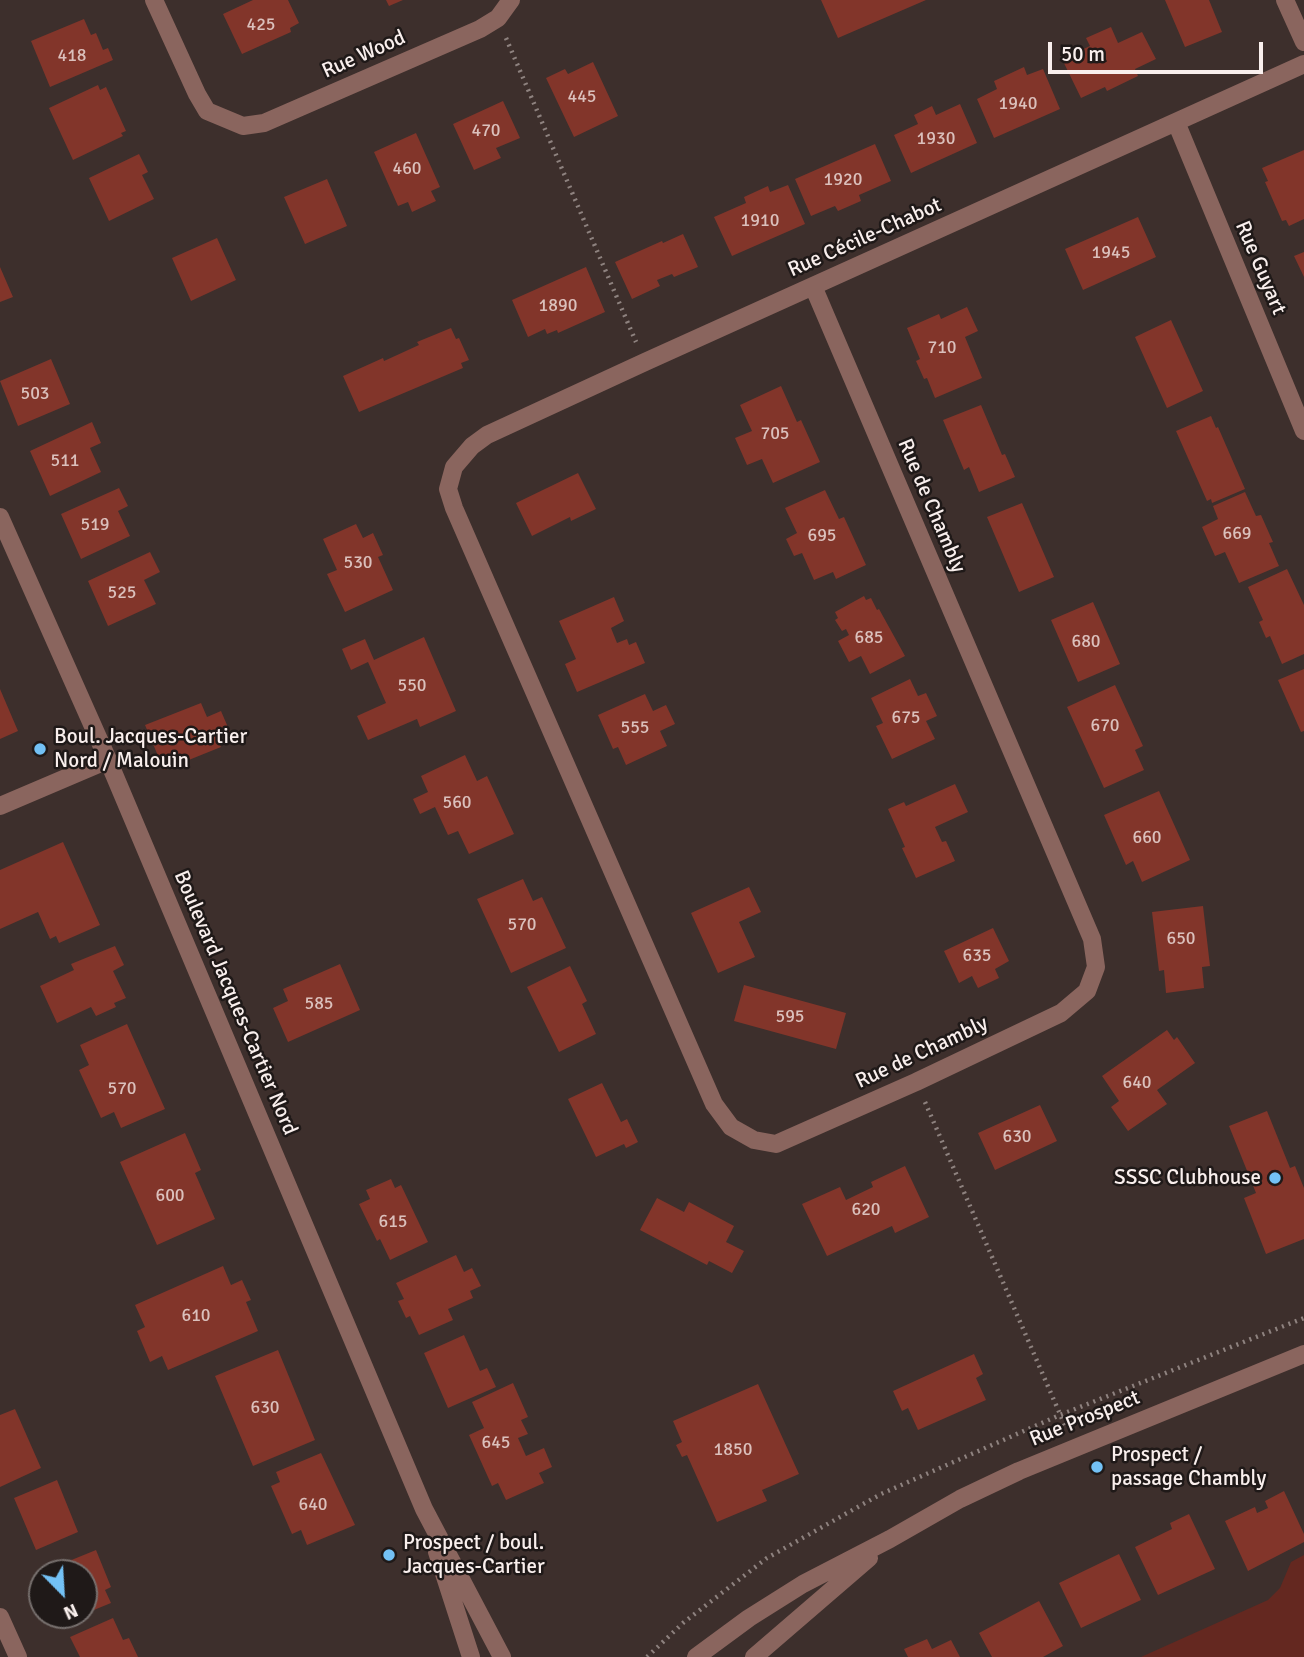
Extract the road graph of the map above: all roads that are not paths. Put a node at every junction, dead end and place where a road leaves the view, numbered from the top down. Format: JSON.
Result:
{"nodes":[{"id":1,"x":154,"y":0,"type":"edge"},
{"id":2,"x":511,"y":0,"type":"edge"},
{"id":3,"x":1285,"y":0,"type":"edge"},
{"id":4,"x":1304,"y":42,"type":"edge"},
{"id":5,"x":1304,"y":64,"type":"edge"},
{"id":6,"x":1176,"y":122,"type":"junction"},
{"id":7,"x":813,"y":286,"type":"junction"},
{"id":8,"x":1304,"y":431,"type":"edge"},
{"id":9,"x":454,"y":467,"type":"joint"},
{"id":10,"x":0,"y":517,"type":"edge"},
{"id":11,"x":108,"y":761,"type":"junction"},
{"id":12,"x":0,"y":806,"type":"edge"},
{"id":13,"x":1304,"y":1354,"type":"edge"},
{"id":14,"x":424,"y":1509,"type":"junction"},
{"id":15,"x":890,"y":1539,"type":"junction"},
{"id":16,"x":0,"y":1617,"type":"edge"},
{"id":17,"x":18,"y":1657,"type":"edge"},
{"id":18,"x":471,"y":1657,"type":"edge"},
{"id":19,"x":502,"y":1657,"type":"edge"},
{"id":20,"x":696,"y":1657,"type":"edge"},
{"id":21,"x":754,"y":1657,"type":"edge"}],
"edges":[{"from":1,"to":2,"type":"street","name":"Rue Wood"},
{"from":3,"to":4,"type":"street"},
{"from":5,"to":6,"type":"street","name":"Rue Cécile-Chabot"},
{"from":6,"to":7,"type":"street","name":"Rue Cécile-Chabot"},
{"from":6,"to":8,"type":"street","name":"Rue Guyart"},
{"from":7,"to":9,"type":"street","name":"Rue Cécile-Chabot"},
{"from":7,"to":9,"type":"street","name":"Rue de Chambly"},
{"from":10,"to":11,"type":"street","name":"Boulevard Jacques-Cartier Nord"},
{"from":11,"to":12,"type":"street"},
{"from":11,"to":14,"type":"street","name":"Boulevard Jacques-Cartier Nord"},
{"from":13,"to":15,"type":"street","name":"Rue Prospect"},
{"from":14,"to":18,"type":"street","name":"Boulevard Jacques-Cartier Nord"},
{"from":14,"to":19,"type":"street","name":"Boulevard Jacques-Cartier Nord"},
{"from":15,"to":20,"type":"street","name":"Rue Prospect"},
{"from":15,"to":21,"type":"street","name":"Rue Prospect"},
{"from":16,"to":17,"type":"street"}]}
